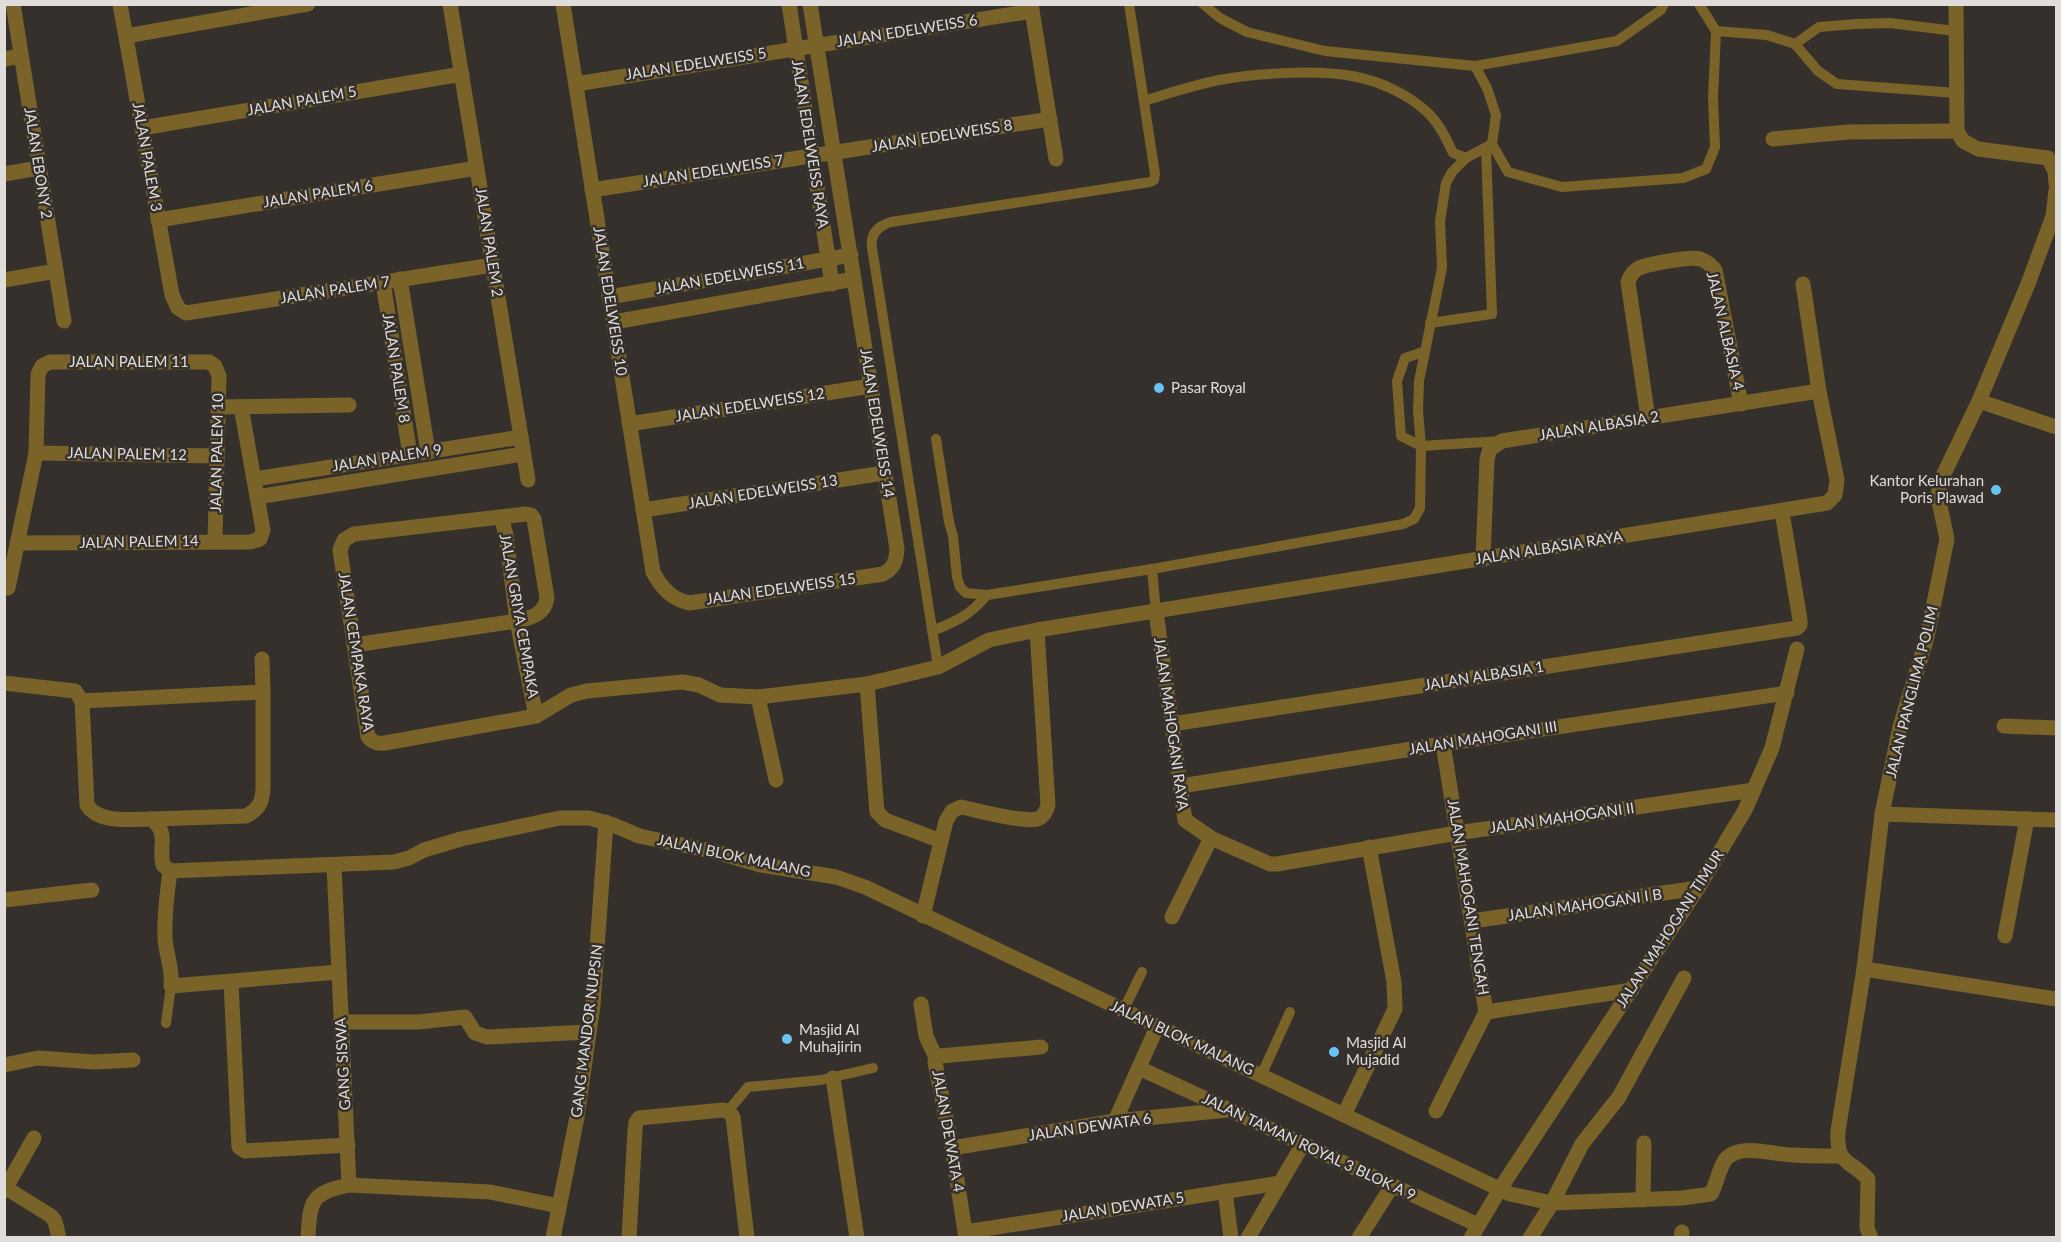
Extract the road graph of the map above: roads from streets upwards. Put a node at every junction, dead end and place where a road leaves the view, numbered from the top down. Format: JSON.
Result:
{"nodes":[{"id":1,"x":13,"y":4,"type":"edge"},
{"id":2,"x":120,"y":4,"type":"edge"},
{"id":3,"x":308,"y":4,"type":"edge"},
{"id":4,"x":450,"y":4,"type":"edge"},
{"id":5,"x":563,"y":4,"type":"edge"},
{"id":6,"x":789,"y":4,"type":"edge"},
{"id":7,"x":810,"y":4,"type":"edge"},
{"id":8,"x":1956,"y":4,"type":"edge"},
{"id":9,"x":1032,"y":8,"type":"edge"},
{"id":10,"x":126,"y":36,"type":"junction"},
{"id":11,"x":817,"y":45,"type":"junction"},
{"id":12,"x":795,"y":49,"type":"junction"},
{"id":13,"x":21,"y":56,"type":"junction"},
{"id":14,"x":4,"y":59,"type":"edge"},
{"id":15,"x":462,"y":74,"type":"junction"},
{"id":16,"x":576,"y":84,"type":"junction"},
{"id":17,"x":1050,"y":119,"type":"junction"},
{"id":18,"x":142,"y":128,"type":"junction"},
{"id":19,"x":1957,"y":131,"type":"junction"},
{"id":20,"x":1773,"y":139,"type":"dead end"},
{"id":21,"x":834,"y":153,"type":"junction"},
{"id":22,"x":812,"y":156,"type":"junction"},
{"id":23,"x":2052,"y":156,"type":"edge"},
{"id":24,"x":1056,"y":159,"type":"dead end"},
{"id":25,"x":39,"y":168,"type":"junction"},
{"id":26,"x":477,"y":168,"type":"junction"},
{"id":27,"x":4,"y":174,"type":"edge"},
{"id":28,"x":2056,"y":184,"type":"edge"},
{"id":29,"x":592,"y":190,"type":"junction"},
{"id":30,"x":2056,"y":190,"type":"edge"},
{"id":31,"x":158,"y":220,"type":"junction"},
{"id":32,"x":851,"y":255,"type":"junction"},
{"id":33,"x":828,"y":259,"type":"junction"},
{"id":34,"x":493,"y":265,"type":"junction"},
{"id":35,"x":56,"y":271,"type":"junction"},
{"id":36,"x":400,"y":279,"type":"junction"},
{"id":37,"x":854,"y":279,"type":"junction"},
{"id":38,"x":4,"y":280,"type":"edge"},
{"id":39,"x":383,"y":282,"type":"junction"},
{"id":40,"x":832,"y":284,"type":"junction"},
{"id":41,"x":1803,"y":284,"type":"dead end"},
{"id":42,"x":609,"y":297,"type":"junction"},
{"id":43,"x":178,"y":308,"type":"joint"},
{"id":44,"x":64,"y":321,"type":"dead end"},
{"id":45,"x":614,"y":322,"type":"junction"},
{"id":46,"x":215,"y":366,"type":"joint"},
{"id":47,"x":872,"y":386,"type":"junction"},
{"id":48,"x":1819,"y":391,"type":"junction"},
{"id":49,"x":1979,"y":401,"type":"junction"},
{"id":50,"x":1741,"y":404,"type":"junction"},
{"id":51,"x":349,"y":405,"type":"dead end"},
{"id":52,"x":218,"y":407,"type":"junction"},
{"id":53,"x":241,"y":407,"type":"junction"},
{"id":54,"x":1648,"y":418,"type":"junction"},
{"id":55,"x":629,"y":424,"type":"junction"},
{"id":56,"x":2056,"y":427,"type":"edge"},
{"id":57,"x":521,"y":437,"type":"junction"},
{"id":58,"x":428,"y":452,"type":"junction"},
{"id":59,"x":36,"y":453,"type":"junction"},
{"id":60,"x":410,"y":454,"type":"junction"},
{"id":61,"x":523,"y":454,"type":"junction"},
{"id":62,"x":217,"y":456,"type":"junction"},
{"id":63,"x":884,"y":473,"type":"junction"},
{"id":64,"x":254,"y":479,"type":"junction"},
{"id":65,"x":528,"y":480,"type":"dead end"},
{"id":66,"x":257,"y":497,"type":"junction"},
{"id":67,"x":643,"y":510,"type":"junction"},
{"id":68,"x":1782,"y":512,"type":"junction"},
{"id":69,"x":501,"y":517,"type":"junction"},
{"id":70,"x":260,"y":539,"type":"joint"},
{"id":71,"x":215,"y":541,"type":"junction"},
{"id":72,"x":17,"y":543,"type":"junction"},
{"id":73,"x":1483,"y":558,"type":"junction"},
{"id":74,"x":894,"y":566,"type":"joint"},
{"id":75,"x":8,"y":588,"type":"dead end"},
{"id":76,"x":668,"y":592,"type":"joint"},
{"id":77,"x":1156,"y":612,"type":"junction"},
{"id":78,"x":517,"y":621,"type":"junction"},
{"id":79,"x":1037,"y":630,"type":"junction"},
{"id":80,"x":354,"y":645,"type":"junction"},
{"id":81,"x":1797,"y":649,"type":"dead end"},
{"id":82,"x":262,"y":659,"type":"dead end"},
{"id":83,"x":4,"y":683,"type":"edge"},
{"id":84,"x":867,"y":684,"type":"junction"},
{"id":85,"x":263,"y":692,"type":"junction"},
{"id":86,"x":1787,"y":693,"type":"junction"},
{"id":87,"x":758,"y":697,"type":"junction"},
{"id":88,"x":82,"y":701,"type":"junction"},
{"id":89,"x":536,"y":716,"type":"junction"},
{"id":90,"x":1172,"y":724,"type":"junction"},
{"id":91,"x":2004,"y":726,"type":"dead end"},
{"id":92,"x":2056,"y":728,"type":"edge"},
{"id":93,"x":1443,"y":744,"type":"junction"},
{"id":94,"x":776,"y":780,"type":"dead end"},
{"id":95,"x":1181,"y":786,"type":"junction"},
{"id":96,"x":1754,"y":790,"type":"junction"},
{"id":97,"x":1882,"y":814,"type":"junction"},
{"id":98,"x":151,"y":819,"type":"junction"},
{"id":99,"x":2026,"y":819,"type":"junction"},
{"id":100,"x":2056,"y":820,"type":"edge"},
{"id":101,"x":606,"y":822,"type":"junction"},
{"id":102,"x":1204,"y":833,"type":"junction"},
{"id":103,"x":1458,"y":833,"type":"junction"},
{"id":104,"x":941,"y":841,"type":"junction"},
{"id":105,"x":1369,"y":847,"type":"junction"},
{"id":106,"x":334,"y":866,"type":"junction"},
{"id":107,"x":170,"y":871,"type":"junction"},
{"id":108,"x":1698,"y":888,"type":"junction"},
{"id":109,"x":92,"y":890,"type":"dead end"},
{"id":110,"x":4,"y":900,"type":"edge"},
{"id":111,"x":923,"y":916,"type":"junction"},
{"id":112,"x":1172,"y":917,"type":"dead end"},
{"id":113,"x":1472,"y":921,"type":"junction"},
{"id":114,"x":2005,"y":936,"type":"dead end"},
{"id":115,"x":1864,"y":969,"type":"junction"},
{"id":116,"x":339,"y":972,"type":"junction"},
{"id":117,"x":1683,"y":978,"type":"dead end"},
{"id":118,"x":231,"y":982,"type":"junction"},
{"id":119,"x":1632,"y":990,"type":"junction"},
{"id":120,"x":2056,"y":999,"type":"edge"},
{"id":121,"x":921,"y":1004,"type":"dead end"},
{"id":122,"x":1486,"y":1012,"type":"junction"},
{"id":123,"x":340,"y":1023,"type":"junction"},
{"id":124,"x":1157,"y":1027,"type":"junction"},
{"id":125,"x":589,"y":1032,"type":"junction"},
{"id":126,"x":1041,"y":1047,"type":"dead end"},
{"id":127,"x":936,"y":1058,"type":"junction"},
{"id":128,"x":133,"y":1060,"type":"dead end"},
{"id":129,"x":4,"y":1065,"type":"edge"},
{"id":130,"x":1139,"y":1068,"type":"junction"},
{"id":131,"x":833,"y":1078,"type":"road end"},
{"id":132,"x":1228,"y":1110,"type":"junction"},
{"id":133,"x":1436,"y":1111,"type":"dead end"},
{"id":134,"x":1344,"y":1115,"type":"junction"},
{"id":135,"x":1115,"y":1121,"type":"junction"},
{"id":136,"x":34,"y":1138,"type":"dead end"},
{"id":137,"x":1644,"y":1143,"type":"dead end"},
{"id":138,"x":1303,"y":1144,"type":"junction"},
{"id":139,"x":348,"y":1145,"type":"junction"},
{"id":140,"x":952,"y":1148,"type":"junction"},
{"id":141,"x":1840,"y":1156,"type":"junction"},
{"id":142,"x":1280,"y":1183,"type":"junction"},
{"id":143,"x":349,"y":1185,"type":"junction"},
{"id":144,"x":1392,"y":1186,"type":"junction"},
{"id":145,"x":5,"y":1189,"type":"edge"},
{"id":146,"x":1225,"y":1191,"type":"junction"},
{"id":147,"x":1505,"y":1191,"type":"junction"},
{"id":148,"x":1644,"y":1200,"type":"junction"},
{"id":149,"x":1545,"y":1202,"type":"junction"},
{"id":150,"x":559,"y":1206,"type":"junction"},
{"id":151,"x":1475,"y":1231,"type":"edge"},
{"id":152,"x":966,"y":1235,"type":"edge"},
{"id":153,"x":59,"y":1238,"type":"edge"},
{"id":154,"x":308,"y":1238,"type":"edge"},
{"id":155,"x":553,"y":1238,"type":"edge"},
{"id":156,"x":629,"y":1238,"type":"edge"},
{"id":157,"x":747,"y":1238,"type":"edge"},
{"id":158,"x":857,"y":1238,"type":"edge"},
{"id":159,"x":1231,"y":1238,"type":"edge"},
{"id":160,"x":1248,"y":1238,"type":"edge"},
{"id":161,"x":1359,"y":1238,"type":"edge"},
{"id":162,"x":1530,"y":1238,"type":"edge"},
{"id":163,"x":1871,"y":1238,"type":"edge"}],
"edges":[{"from":1,"to":13,"type":"street","name":"JALAN EBONY 2"},
{"from":2,"to":10,"type":"street","name":"JALAN PALEM 3"},
{"from":3,"to":10,"type":"street"},
{"from":4,"to":15,"type":"street","name":"JALAN PALEM 2"},
{"from":5,"to":16,"type":"street","name":"JALAN EDELWEISS 10"},
{"from":6,"to":12,"type":"street","name":"JALAN EDELWEISS RAYA"},
{"from":7,"to":11,"type":"street","name":"JALAN EDELWEISS RAYA"},
{"from":8,"to":19,"type":"street"},
{"from":9,"to":11,"type":"street","name":"JALAN EDELWEISS 6"},
{"from":9,"to":17,"type":"street"},
{"from":10,"to":18,"type":"street","name":"JALAN PALEM 3"},
{"from":11,"to":12,"type":"street","name":"JALAN EDELWEISS 5"},
{"from":11,"to":21,"type":"street","name":"JALAN EDELWEISS RAYA"},
{"from":12,"to":16,"type":"street","name":"JALAN EDELWEISS 5"},
{"from":12,"to":22,"type":"street","name":"JALAN EDELWEISS RAYA"},
{"from":13,"to":14,"type":"street"},
{"from":13,"to":25,"type":"street","name":"JALAN EBONY 2"},
{"from":15,"to":18,"type":"street","name":"JALAN PALEM 5"},
{"from":15,"to":26,"type":"street","name":"JALAN PALEM 2"},
{"from":16,"to":29,"type":"street","name":"JALAN EDELWEISS 10"},
{"from":17,"to":21,"type":"street","name":"JALAN EDELWEISS 8"},
{"from":17,"to":24,"type":"street"},
{"from":18,"to":31,"type":"street","name":"JALAN PALEM 3"},
{"from":19,"to":20,"type":"street"},
{"from":19,"to":23,"type":"street"},
{"from":21,"to":22,"type":"street","name":"JALAN EDELWEISS 7"},
{"from":21,"to":32,"type":"street","name":"JALAN EDELWEISS RAYA"},
{"from":22,"to":29,"type":"street","name":"JALAN EDELWEISS 7"},
{"from":22,"to":33,"type":"street","name":"JALAN EDELWEISS RAYA"},
{"from":23,"to":28,"type":"street"},
{"from":25,"to":27,"type":"street"},
{"from":25,"to":35,"type":"street","name":"JALAN EBONY 2"},
{"from":26,"to":31,"type":"street","name":"JALAN PALEM 6"},
{"from":26,"to":34,"type":"street","name":"JALAN PALEM 2"},
{"from":29,"to":42,"type":"street","name":"JALAN EDELWEISS 10"},
{"from":30,"to":49,"type":"street","name":"JALAN PANGLIMA POLIM"},
{"from":31,"to":43,"type":"street","name":"JALAN PALEM 3"},
{"from":32,"to":33,"type":"street","name":"JALAN EDELWEISS 11"},
{"from":32,"to":37,"type":"street","name":"JALAN EDELWEISS RAYA"},
{"from":33,"to":40,"type":"street","name":"JALAN EDELWEISS RAYA"},
{"from":33,"to":42,"type":"street","name":"JALAN EDELWEISS 11"},
{"from":34,"to":36,"type":"street","name":"JALAN PALEM 7"},
{"from":34,"to":57,"type":"street","name":"JALAN PALEM 2"},
{"from":35,"to":38,"type":"street"},
{"from":35,"to":44,"type":"street","name":"JALAN EBONY 2"},
{"from":36,"to":39,"type":"street","name":"JALAN PALEM 7"},
{"from":36,"to":58,"type":"street","name":"JALAN PALEM 8"},
{"from":37,"to":40,"type":"street","name":"JALAN EDELWEISS 11"},
{"from":37,"to":47,"type":"street","name":"JALAN EDELWEISS 14"},
{"from":39,"to":43,"type":"street","name":"JALAN PALEM 7"},
{"from":39,"to":60,"type":"street","name":"JALAN PALEM 8"},
{"from":40,"to":45,"type":"street","name":"JALAN EDELWEISS 11"},
{"from":41,"to":48,"type":"street"},
{"from":42,"to":45,"type":"street","name":"JALAN EDELWEISS 10"},
{"from":45,"to":55,"type":"street","name":"JALAN EDELWEISS 10"},
{"from":46,"to":52,"type":"street","name":"JALAN PALEM 10"},
{"from":46,"to":59,"type":"street","name":"JALAN PALEM 11"},
{"from":47,"to":55,"type":"street","name":"JALAN EDELWEISS 12"},
{"from":47,"to":63,"type":"street","name":"JALAN EDELWEISS 14"},
{"from":48,"to":50,"type":"street","name":"JALAN ALBASIA 2"},
{"from":48,"to":68,"type":"street","name":"JALAN ALBASIA RAYA"},
{"from":49,"to":56,"type":"street"},
{"from":49,"to":97,"type":"street","name":"JALAN PANGLIMA POLIM"},
{"from":50,"to":54,"type":"street","name":"JALAN ALBASIA 2"},
{"from":50,"to":54,"type":"street","name":"JALAN ALBASIA 4"},
{"from":51,"to":53,"type":"street"},
{"from":52,"to":53,"type":"street"},
{"from":52,"to":62,"type":"street","name":"JALAN PALEM 10"},
{"from":53,"to":64,"type":"street","name":"JALAN PALEM 10"},
{"from":54,"to":73,"type":"street","name":"JALAN ALBASIA 2"},
{"from":55,"to":67,"type":"street","name":"JALAN EDELWEISS 10"},
{"from":57,"to":58,"type":"street","name":"JALAN PALEM 9"},
{"from":57,"to":61,"type":"street","name":"JALAN PALEM 2"},
{"from":58,"to":60,"type":"street","name":"JALAN PALEM 9"},
{"from":59,"to":62,"type":"street","name":"JALAN PALEM 12"},
{"from":59,"to":72,"type":"street"},
{"from":60,"to":64,"type":"street","name":"JALAN PALEM 9"},
{"from":61,"to":65,"type":"street","name":"JALAN PALEM 2"},
{"from":61,"to":66,"type":"street","name":"JALAN PALEM 9"},
{"from":62,"to":71,"type":"street","name":"JALAN PALEM 10"},
{"from":63,"to":67,"type":"street","name":"JALAN EDELWEISS 13"},
{"from":63,"to":74,"type":"street","name":"JALAN EDELWEISS 14"},
{"from":64,"to":66,"type":"street","name":"JALAN PALEM 10"},
{"from":66,"to":70,"type":"street","name":"JALAN PALEM 10"},
{"from":67,"to":76,"type":"street","name":"JALAN EDELWEISS 10"},
{"from":68,"to":73,"type":"street","name":"JALAN ALBASIA RAYA"},
{"from":68,"to":90,"type":"street","name":"JALAN ALBASIA 1"},
{"from":69,"to":78,"type":"street","name":"JALAN GRIYA CEMPAKA"},
{"from":69,"to":78,"type":"street","name":"JALAN CEMPAKA RAYA"},
{"from":69,"to":80,"type":"street","name":"JALAN CEMPAKA RAYA"},
{"from":70,"to":71,"type":"street","name":"JALAN PALEM 14"},
{"from":71,"to":72,"type":"street","name":"JALAN PALEM 14"},
{"from":72,"to":75,"type":"street"},
{"from":73,"to":77,"type":"street","name":"JALAN ALBASIA RAYA"},
{"from":74,"to":76,"type":"street","name":"JALAN EDELWEISS 15"},
{"from":77,"to":79,"type":"street","name":"JALAN CEMPAKA RAYA"},
{"from":77,"to":90,"type":"street","name":"JALAN MAHOGANI RAYA"},
{"from":78,"to":80,"type":"street","name":"JALAN CEMPAKA RAYA"},
{"from":78,"to":89,"type":"street","name":"JALAN GRIYA CEMPAKA"},
{"from":79,"to":84,"type":"street","name":"JALAN CEMPAKA RAYA"},
{"from":79,"to":104,"type":"street"},
{"from":80,"to":89,"type":"street","name":"JALAN CEMPAKA RAYA"},
{"from":81,"to":86,"type":"street","name":"JALAN MAHOGANI TIMUR"},
{"from":82,"to":85,"type":"street"},
{"from":83,"to":88,"type":"street"},
{"from":84,"to":87,"type":"street","name":"JALAN CEMPAKA RAYA"},
{"from":84,"to":104,"type":"street"},
{"from":85,"to":88,"type":"street"},
{"from":85,"to":98,"type":"street"},
{"from":86,"to":93,"type":"street","name":"JALAN MAHOGANI III"},
{"from":86,"to":96,"type":"street","name":"JALAN MAHOGANI TIMUR"},
{"from":87,"to":89,"type":"street","name":"JALAN CEMPAKA RAYA"},
{"from":87,"to":94,"type":"street"},
{"from":88,"to":98,"type":"street"},
{"from":90,"to":95,"type":"street","name":"JALAN MAHOGANI RAYA"},
{"from":91,"to":92,"type":"street"},
{"from":93,"to":95,"type":"street","name":"JALAN MAHOGANI III"},
{"from":93,"to":103,"type":"street","name":"JALAN MAHOGANI TENGAH"},
{"from":95,"to":102,"type":"street","name":"JALAN MAHOGANI RAYA"},
{"from":96,"to":103,"type":"street","name":"JALAN MAHOGANI II"},
{"from":96,"to":108,"type":"street","name":"JALAN MAHOGANI TIMUR"},
{"from":97,"to":99,"type":"street"},
{"from":97,"to":115,"type":"street","name":"JALAN PANGLIMA POLIM"},
{"from":98,"to":107,"type":"street"},
{"from":99,"to":100,"type":"street"},
{"from":99,"to":114,"type":"street"},
{"from":101,"to":106,"type":"street","name":"JALAN BLOK MALANG"},
{"from":101,"to":111,"type":"street","name":"JALAN BLOK MALANG"},
{"from":101,"to":125,"type":"street","name":"GANG MANDOR NUPSIN"},
{"from":102,"to":105,"type":"street"},
{"from":102,"to":112,"type":"street"},
{"from":103,"to":105,"type":"street","name":"JALAN MAHOGANI II"},
{"from":103,"to":113,"type":"street","name":"JALAN MAHOGANI TENGAH"},
{"from":104,"to":111,"type":"street"},
{"from":105,"to":134,"type":"street"},
{"from":106,"to":107,"type":"street","name":"JALAN BLOK MALANG"},
{"from":106,"to":116,"type":"street","name":"GANG SISWA"},
{"from":107,"to":118,"type":"street"},
{"from":108,"to":113,"type":"street","name":"JALAN MAHOGANI I B"},
{"from":108,"to":119,"type":"street","name":"JALAN MAHOGANI TIMUR"},
{"from":109,"to":110,"type":"street"},
{"from":111,"to":124,"type":"street","name":"JALAN BLOK MALANG"},
{"from":113,"to":122,"type":"street","name":"JALAN MAHOGANI TENGAH"},
{"from":115,"to":120,"type":"street"},
{"from":115,"to":141,"type":"street","name":"JALAN PANGLIMA POLIM"},
{"from":116,"to":118,"type":"street"},
{"from":116,"to":123,"type":"street","name":"GANG SISWA"},
{"from":117,"to":149,"type":"street"},
{"from":118,"to":139,"type":"street"},
{"from":119,"to":122,"type":"street"},
{"from":119,"to":147,"type":"street","name":"JALAN MAHOGANI TIMUR"},
{"from":121,"to":127,"type":"street"},
{"from":122,"to":133,"type":"street","name":"JALAN MAHOGANI TENGAH"},
{"from":123,"to":125,"type":"street"},
{"from":123,"to":139,"type":"street","name":"GANG SISWA"},
{"from":124,"to":130,"type":"street"},
{"from":124,"to":134,"type":"street","name":"JALAN BLOK MALANG"},
{"from":125,"to":150,"type":"street","name":"GANG MANDOR NUPSIN"},
{"from":126,"to":127,"type":"street","name":"JALAN DEWATA 4"},
{"from":127,"to":140,"type":"street","name":"JALAN DEWATA 4"},
{"from":128,"to":129,"type":"street"},
{"from":130,"to":132,"type":"street","name":"JALAN TAMAN ROYAL 3 BLOK A 9"},
{"from":130,"to":135,"type":"street"},
{"from":131,"to":158,"type":"street"},
{"from":132,"to":135,"type":"street","name":"JALAN DEWATA 6"},
{"from":132,"to":138,"type":"street","name":"JALAN TAMAN ROYAL 3 BLOK A 9"},
{"from":134,"to":147,"type":"street","name":"JALAN BLOK MALANG"},
{"from":135,"to":140,"type":"street","name":"JALAN DEWATA 6"},
{"from":136,"to":145,"type":"street"},
{"from":137,"to":148,"type":"street"},
{"from":138,"to":142,"type":"street"},
{"from":138,"to":144,"type":"street","name":"JALAN TAMAN ROYAL 3 BLOK A 9"},
{"from":139,"to":143,"type":"street","name":"GANG SISWA"},
{"from":140,"to":152,"type":"street","name":"JALAN DEWATA 4"},
{"from":141,"to":148,"type":"street","name":"JALAN BLOK MALANG"},
{"from":141,"to":163,"type":"street"},
{"from":142,"to":146,"type":"street","name":"JALAN DEWATA 5"},
{"from":142,"to":160,"type":"street"},
{"from":143,"to":150,"type":"street"},
{"from":143,"to":154,"type":"street"},
{"from":144,"to":151,"type":"street","name":"JALAN TAMAN ROYAL 3 BLOK A 9"},
{"from":144,"to":161,"type":"street"},
{"from":145,"to":153,"type":"street"},
{"from":146,"to":152,"type":"street","name":"JALAN DEWATA 5"},
{"from":146,"to":159,"type":"street"},
{"from":147,"to":149,"type":"street","name":"JALAN BLOK MALANG"},
{"from":147,"to":151,"type":"street","name":"JALAN MAHOGANI TIMUR"},
{"from":148,"to":149,"type":"street","name":"JALAN BLOK MALANG"},
{"from":149,"to":162,"type":"street"},
{"from":150,"to":155,"type":"street","name":"GANG MANDOR NUPSIN"},
{"from":156,"to":157,"type":"street"}]}
